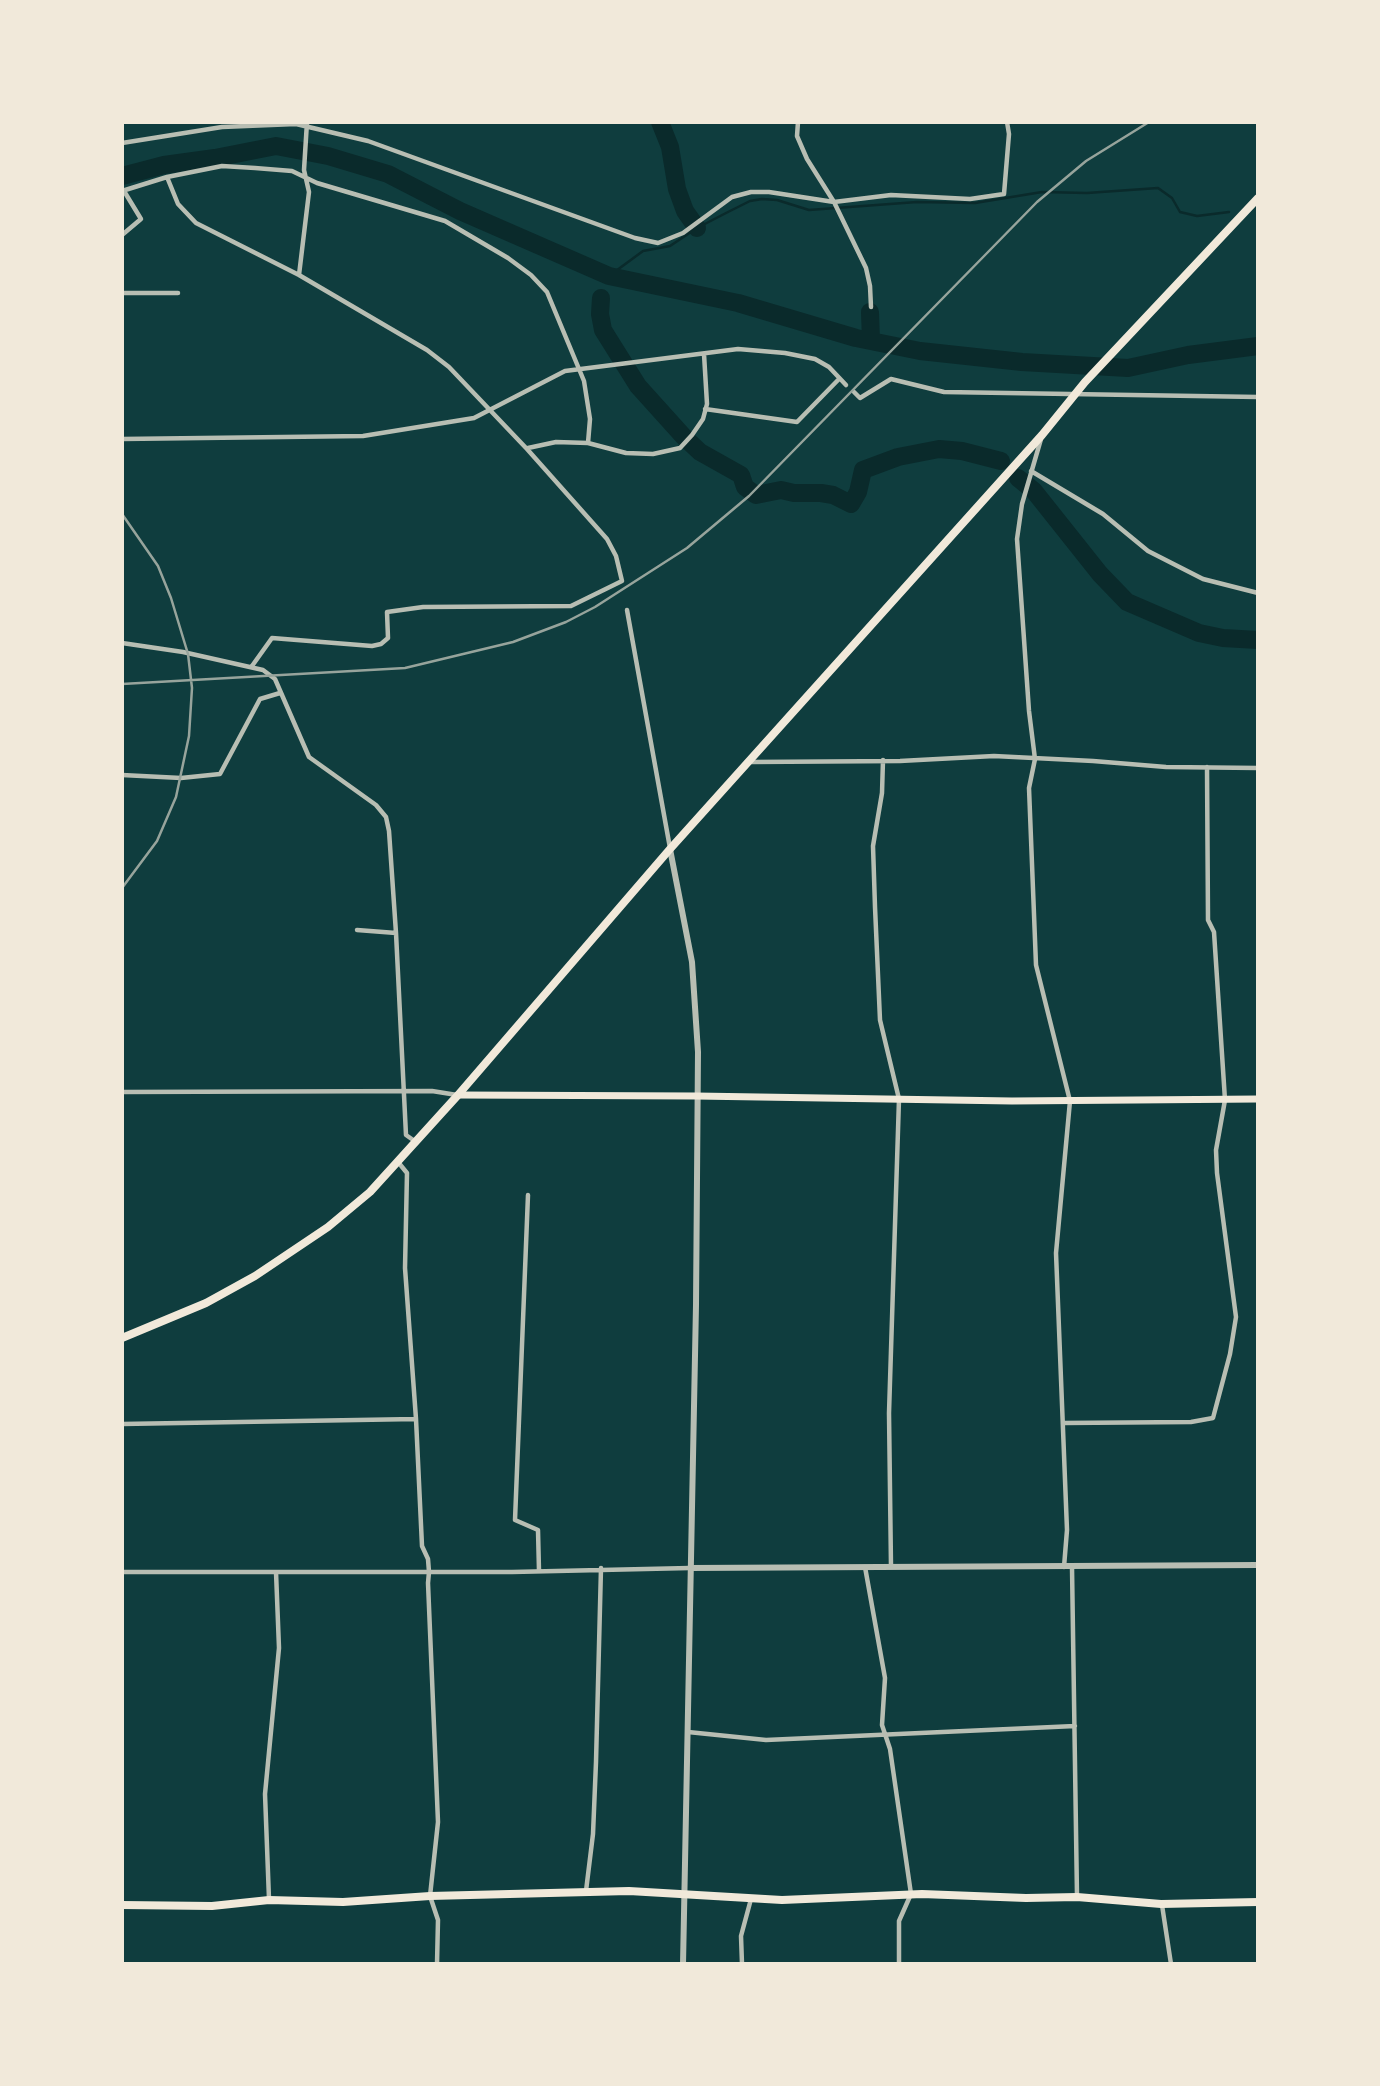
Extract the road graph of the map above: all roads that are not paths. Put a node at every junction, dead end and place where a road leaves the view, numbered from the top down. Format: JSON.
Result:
{"nodes":[{"id":1,"x":798,"y":122,"type":"edge"},
{"id":2,"x":1007,"y":122,"type":"edge"},
{"id":3,"x":307,"y":127,"type":"edge"},
{"id":4,"x":122,"y":143,"type":"edge"},
{"id":5,"x":304,"y":173,"type":"junction"},
{"id":6,"x":167,"y":177,"type":"junction"},
{"id":7,"x":123,"y":191,"type":"edge"},
{"id":8,"x":1258,"y":198,"type":"edge"},
{"id":9,"x":834,"y":202,"type":"junction"},
{"id":10,"x":122,"y":235,"type":"edge"},
{"id":11,"x":299,"y":275,"type":"junction"},
{"id":12,"x":122,"y":293,"type":"edge"},
{"id":13,"x":178,"y":293,"type":"dead end"},
{"id":14,"x":871,"y":307,"type":"dead end"},
{"id":15,"x":704,"y":354,"type":"junction"},
{"id":16,"x":581,"y":370,"type":"junction"},
{"id":17,"x":839,"y":379,"type":"junction"},
{"id":18,"x":846,"y":385,"type":"dead end"},
{"id":19,"x":855,"y":392,"type":"dead end"},
{"id":20,"x":1074,"y":395,"type":"junction"},
{"id":21,"x":1258,"y":397,"type":"edge"},
{"id":22,"x":705,"y":408,"type":"junction"},
{"id":23,"x":491,"y":411,"type":"junction"},
{"id":24,"x":1042,"y":435,"type":"junction"},
{"id":25,"x":122,"y":439,"type":"edge"},
{"id":26,"x":588,"y":443,"type":"junction"},
{"id":27,"x":527,"y":449,"type":"junction"},
{"id":28,"x":1031,"y":471,"type":"junction"},
{"id":29,"x":1258,"y":593,"type":"edge"},
{"id":30,"x":627,"y":610,"type":"dead end"},
{"id":31,"x":122,"y":643,"type":"edge"},
{"id":32,"x":252,"y":666,"type":"junction"},
{"id":33,"x":281,"y":694,"type":"junction"},
{"id":34,"x":1035,"y":759,"type":"junction"},
{"id":35,"x":883,"y":760,"type":"junction"},
{"id":36,"x":750,"y":762,"type":"junction"},
{"id":37,"x":1207,"y":767,"type":"junction"},
{"id":38,"x":1258,"y":768,"type":"edge"},
{"id":39,"x":122,"y":775,"type":"edge"},
{"id":40,"x":670,"y":849,"type":"junction"},
{"id":41,"x":357,"y":930,"type":"dead end"},
{"id":42,"x":396,"y":933,"type":"junction"},
{"id":43,"x":404,"y":1091,"type":"junction"},
{"id":44,"x":122,"y":1092,"type":"edge"},
{"id":45,"x":458,"y":1096,"type":"junction"},
{"id":46,"x":696,"y":1096,"type":"junction"},
{"id":47,"x":899,"y":1099,"type":"junction"},
{"id":48,"x":1258,"y":1099,"type":"edge"},
{"id":49,"x":1225,"y":1100,"type":"junction"},
{"id":50,"x":1070,"y":1101,"type":"junction"},
{"id":51,"x":416,"y":1143,"type":"junction"},
{"id":52,"x":398,"y":1162,"type":"junction"},
{"id":53,"x":528,"y":1195,"type":"dead end"},
{"id":54,"x":122,"y":1338,"type":"edge"},
{"id":55,"x":416,"y":1419,"type":"junction"},
{"id":56,"x":1063,"y":1423,"type":"junction"},
{"id":57,"x":122,"y":1424,"type":"edge"},
{"id":58,"x":1258,"y":1565,"type":"edge"},
{"id":59,"x":690,"y":1567,"type":"junction"},
{"id":60,"x":864,"y":1567,"type":"junction"},
{"id":61,"x":891,"y":1567,"type":"junction"},
{"id":62,"x":1068,"y":1567,"type":"junction"},
{"id":63,"x":601,"y":1568,"type":"junction"},
{"id":64,"x":540,"y":1571,"type":"junction"},
{"id":65,"x":122,"y":1572,"type":"edge"},
{"id":66,"x":276,"y":1572,"type":"junction"},
{"id":67,"x":429,"y":1572,"type":"junction"},
{"id":68,"x":1074,"y":1726,"type":"junction"},
{"id":69,"x":686,"y":1732,"type":"junction"},
{"id":70,"x":885,"y":1736,"type":"junction"},
{"id":71,"x":586,"y":1891,"type":"junction"},
{"id":72,"x":683,"y":1894,"type":"junction"},
{"id":73,"x":911,"y":1894,"type":"junction"},
{"id":74,"x":430,"y":1896,"type":"junction"},
{"id":75,"x":1077,"y":1897,"type":"junction"},
{"id":76,"x":751,"y":1898,"type":"junction"},
{"id":77,"x":269,"y":1900,"type":"junction"},
{"id":78,"x":1258,"y":1902,"type":"edge"},
{"id":79,"x":1161,"y":1904,"type":"junction"},
{"id":80,"x":122,"y":1905,"type":"edge"},
{"id":81,"x":437,"y":1964,"type":"edge"},
{"id":82,"x":683,"y":1964,"type":"edge"},
{"id":83,"x":742,"y":1964,"type":"edge"},
{"id":84,"x":899,"y":1964,"type":"edge"},
{"id":85,"x":1171,"y":1964,"type":"edge"}],
"edges":[{"from":1,"to":9,"type":"street"},
{"from":2,"to":9,"type":"street"},
{"from":3,"to":4,"type":"street"},
{"from":3,"to":5,"type":"street"},
{"from":3,"to":9,"type":"street"},
{"from":5,"to":6,"type":"street"},
{"from":5,"to":11,"type":"street"},
{"from":5,"to":16,"type":"street"},
{"from":6,"to":7,"type":"street"},
{"from":6,"to":11,"type":"street"},
{"from":7,"to":10,"type":"street"},
{"from":8,"to":20,"type":"main road"},
{"from":9,"to":14,"type":"street"},
{"from":11,"to":23,"type":"street"},
{"from":12,"to":13,"type":"street"},
{"from":15,"to":16,"type":"street"},
{"from":15,"to":17,"type":"street"},
{"from":15,"to":22,"type":"street"},
{"from":16,"to":23,"type":"street"},
{"from":16,"to":26,"type":"street"},
{"from":17,"to":18,"type":"street"},
{"from":17,"to":22,"type":"street"},
{"from":19,"to":20,"type":"street"},
{"from":20,"to":21,"type":"street"},
{"from":20,"to":24,"type":"main road"},
{"from":22,"to":26,"type":"street"},
{"from":23,"to":25,"type":"street"},
{"from":23,"to":27,"type":"street"},
{"from":24,"to":28,"type":"street"},
{"from":24,"to":36,"type":"main road"},
{"from":26,"to":27,"type":"street"},
{"from":27,"to":32,"type":"street"},
{"from":28,"to":29,"type":"street"},
{"from":28,"to":34,"type":"street"},
{"from":30,"to":40,"type":"street"},
{"from":31,"to":32,"type":"street"},
{"from":32,"to":33,"type":"street"},
{"from":33,"to":39,"type":"street"},
{"from":33,"to":42,"type":"street"},
{"from":34,"to":35,"type":"street"},
{"from":34,"to":37,"type":"street"},
{"from":34,"to":50,"type":"street"},
{"from":35,"to":36,"type":"street"},
{"from":35,"to":47,"type":"street"},
{"from":36,"to":40,"type":"main road"},
{"from":37,"to":38,"type":"street"},
{"from":37,"to":49,"type":"street"},
{"from":40,"to":45,"type":"main road"},
{"from":40,"to":46,"type":"street"},
{"from":41,"to":42,"type":"street"},
{"from":42,"to":43,"type":"street"},
{"from":43,"to":44,"type":"street"},
{"from":43,"to":45,"type":"street"},
{"from":43,"to":51,"type":"street"},
{"from":45,"to":46,"type":"main road"},
{"from":45,"to":51,"type":"main road"},
{"from":46,"to":47,"type":"main road"},
{"from":46,"to":59,"type":"street"},
{"from":47,"to":50,"type":"main road"},
{"from":47,"to":61,"type":"street"},
{"from":48,"to":49,"type":"main road"},
{"from":49,"to":50,"type":"main road"},
{"from":49,"to":56,"type":"street"},
{"from":50,"to":56,"type":"street"},
{"from":51,"to":52,"type":"main road"},
{"from":52,"to":54,"type":"main road"},
{"from":52,"to":55,"type":"street"},
{"from":53,"to":64,"type":"street"},
{"from":55,"to":57,"type":"street"},
{"from":55,"to":67,"type":"street"},
{"from":56,"to":62,"type":"street"},
{"from":58,"to":62,"type":"street"},
{"from":59,"to":60,"type":"street"},
{"from":59,"to":63,"type":"street"},
{"from":59,"to":69,"type":"street"},
{"from":60,"to":61,"type":"street"},
{"from":60,"to":70,"type":"street"},
{"from":61,"to":62,"type":"street"},
{"from":62,"to":68,"type":"street"},
{"from":63,"to":64,"type":"street"},
{"from":63,"to":71,"type":"street"},
{"from":64,"to":67,"type":"street"},
{"from":65,"to":66,"type":"street"},
{"from":66,"to":67,"type":"street"},
{"from":66,"to":77,"type":"street"},
{"from":67,"to":74,"type":"street"},
{"from":68,"to":70,"type":"street"},
{"from":68,"to":75,"type":"street"},
{"from":69,"to":70,"type":"street"},
{"from":69,"to":72,"type":"street"},
{"from":70,"to":73,"type":"street"},
{"from":71,"to":72,"type":"main road"},
{"from":71,"to":74,"type":"main road"},
{"from":72,"to":76,"type":"main road"},
{"from":72,"to":82,"type":"street"},
{"from":73,"to":75,"type":"main road"},
{"from":73,"to":76,"type":"main road"},
{"from":73,"to":84,"type":"street"},
{"from":74,"to":77,"type":"main road"},
{"from":74,"to":81,"type":"street"},
{"from":75,"to":79,"type":"main road"},
{"from":76,"to":83,"type":"street"},
{"from":77,"to":80,"type":"main road"},
{"from":78,"to":79,"type":"main road"},
{"from":79,"to":85,"type":"street"}]}
